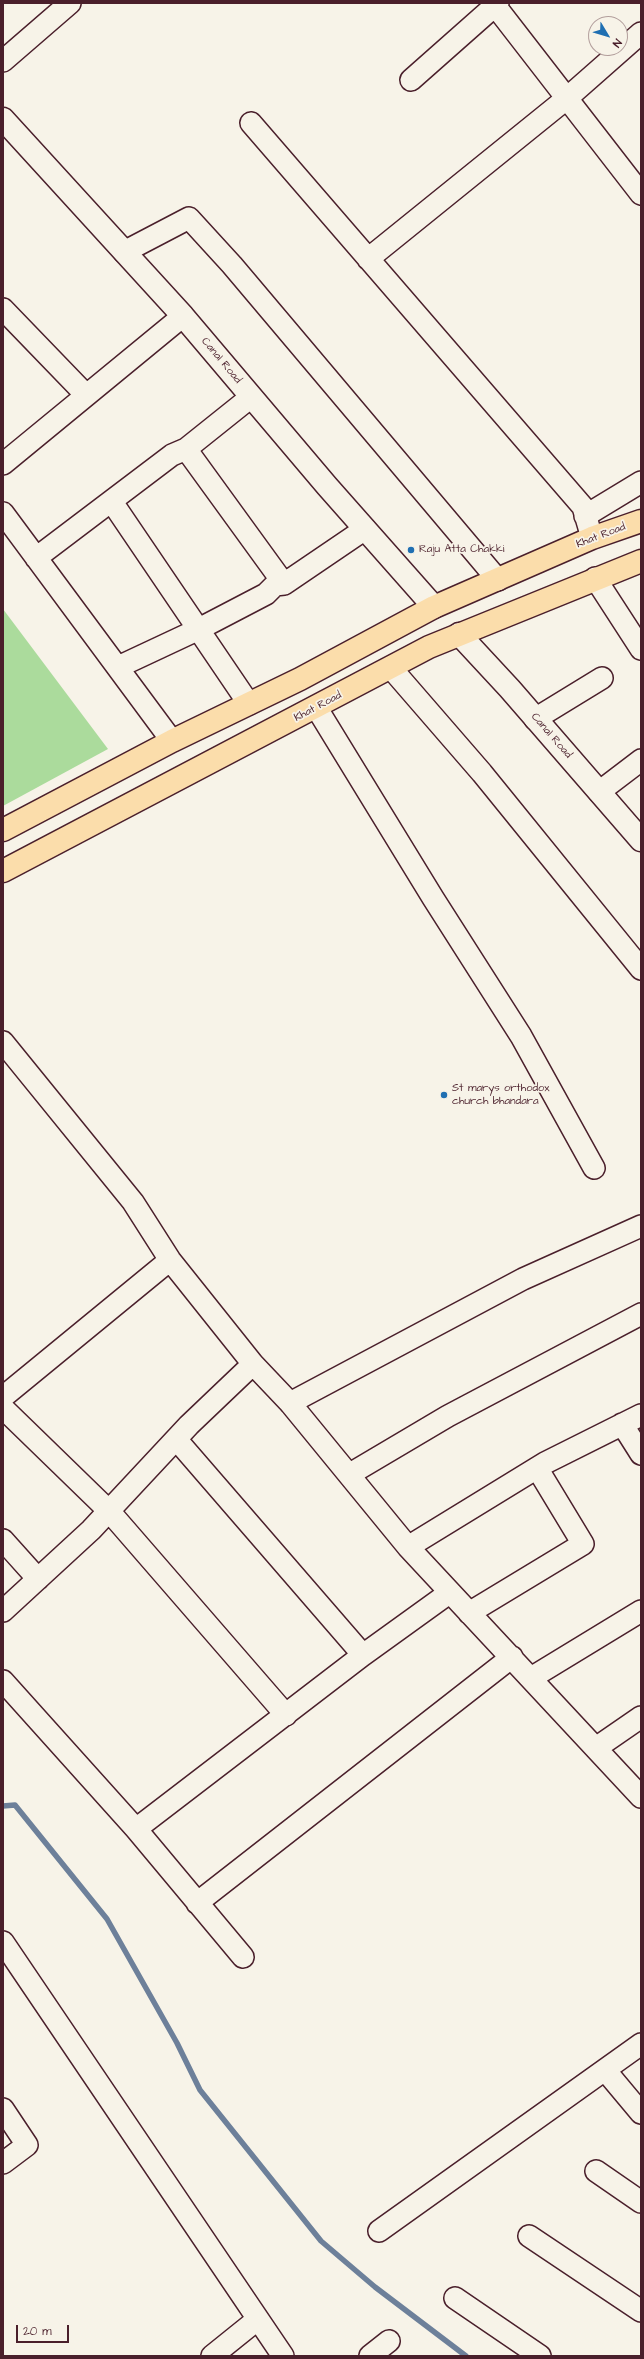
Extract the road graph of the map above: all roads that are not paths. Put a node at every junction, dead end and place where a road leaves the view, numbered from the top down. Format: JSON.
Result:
{"nodes":[{"id":1,"x":70,"y":3,"type":"edge"},
{"id":2,"x":495,"y":4,"type":"edge"},
{"id":3,"x":641,"y":33,"type":"edge"},
{"id":4,"x":3,"y":61,"type":"edge"},
{"id":5,"x":411,"y":80,"type":"dead end"},
{"id":6,"x":566,"y":99,"type":"junction"},
{"id":7,"x":3,"y":119,"type":"edge"},
{"id":8,"x":251,"y":124,"type":"dead end"},
{"id":9,"x":641,"y":194,"type":"edge"},
{"id":10,"x":124,"y":252,"type":"junction"},
{"id":11,"x":368,"y":259,"type":"junction"},
{"id":12,"x":3,"y":309,"type":"edge"},
{"id":13,"x":183,"y":316,"type":"junction"},
{"id":14,"x":86,"y":395,"type":"junction"},
{"id":15,"x":251,"y":397,"type":"junction"},
{"id":16,"x":186,"y":449,"type":"junction"},
{"id":17,"x":3,"y":464,"type":"edge"},
{"id":18,"x":641,"y":482,"type":"edge"},
{"id":19,"x":112,"y":502,"type":"junction"},
{"id":20,"x":3,"y":513,"type":"edge"},
{"id":21,"x":585,"y":516,"type":"junction"},
{"id":22,"x":641,"y":521,"type":"edge"},
{"id":23,"x":365,"y":529,"type":"junction"},
{"id":24,"x":592,"y":538,"type":"junction"},
{"id":25,"x":36,"y":558,"type":"junction"},
{"id":26,"x":641,"y":561,"type":"edge"},
{"id":27,"x":595,"y":578,"type":"junction"},
{"id":28,"x":499,"y":579,"type":"junction"},
{"id":29,"x":284,"y":584,"type":"junction"},
{"id":30,"x":434,"y":607,"type":"junction"},
{"id":31,"x":197,"y":630,"type":"junction"},
{"id":32,"x":459,"y":634,"type":"junction"},
{"id":33,"x":641,"y":649,"type":"edge"},
{"id":34,"x":118,"y":667,"type":"junction"},
{"id":35,"x":391,"y":668,"type":"junction"},
{"id":36,"x":602,"y":678,"type":"dead end"},
{"id":37,"x":248,"y":704,"type":"junction"},
{"id":38,"x":316,"y":707,"type":"junction"},
{"id":39,"x":535,"y":719,"type":"junction"},
{"id":40,"x":172,"y":741,"type":"junction"},
{"id":41,"x":641,"y":760,"type":"edge"},
{"id":42,"x":599,"y":792,"type":"junction"},
{"id":43,"x":3,"y":830,"type":"edge"},
{"id":44,"x":641,"y":840,"type":"edge"},
{"id":45,"x":3,"y":871,"type":"edge"},
{"id":46,"x":641,"y":969,"type":"edge"},
{"id":47,"x":3,"y":1042,"type":"edge"},
{"id":48,"x":10,"y":1064,"type":"edge"},
{"id":49,"x":594,"y":1168,"type":"dead end"},
{"id":50,"x":641,"y":1226,"type":"edge"},
{"id":51,"x":170,"y":1260,"type":"junction"},
{"id":52,"x":641,"y":1314,"type":"edge"},
{"id":53,"x":253,"y":1364,"type":"junction"},
{"id":54,"x":3,"y":1397,"type":"edge"},
{"id":55,"x":290,"y":1403,"type":"junction"},
{"id":56,"x":3,"y":1408,"type":"edge"},
{"id":57,"x":641,"y":1414,"type":"edge"},
{"id":58,"x":622,"y":1424,"type":"junction"},
{"id":59,"x":176,"y":1439,"type":"junction"},
{"id":60,"x":641,"y":1454,"type":"edge"},
{"id":61,"x":537,"y":1468,"type":"junction"},
{"id":62,"x":350,"y":1474,"type":"junction"},
{"id":63,"x":109,"y":1510,"type":"junction"},
{"id":64,"x":3,"y":1540,"type":"edge"},
{"id":65,"x":408,"y":1547,"type":"junction"},
{"id":66,"x":38,"y":1579,"type":"junction"},
{"id":67,"x":449,"y":1593,"type":"junction"},
{"id":68,"x":641,"y":1610,"type":"edge"},
{"id":69,"x":3,"y":1611,"type":"edge"},
{"id":70,"x":469,"y":1613,"type":"junction"},
{"id":71,"x":363,"y":1655,"type":"junction"},
{"id":72,"x":512,"y":1657,"type":"junction"},
{"id":73,"x":531,"y":1678,"type":"junction"},
{"id":74,"x":3,"y":1681,"type":"edge"},
{"id":75,"x":286,"y":1715,"type":"junction"},
{"id":76,"x":641,"y":1716,"type":"edge"},
{"id":77,"x":596,"y":1748,"type":"junction"},
{"id":78,"x":641,"y":1797,"type":"edge"},
{"id":79,"x":136,"y":1829,"type":"junction"},
{"id":80,"x":197,"y":1903,"type":"junction"},
{"id":81,"x":3,"y":1942,"type":"edge"},
{"id":82,"x":243,"y":1957,"type":"dead end"},
{"id":83,"x":641,"y":2044,"type":"edge"},
{"id":84,"x":605,"y":2070,"type":"junction"},
{"id":85,"x":3,"y":2109,"type":"edge"},
{"id":86,"x":641,"y":2113,"type":"edge"},
{"id":87,"x":3,"y":2163,"type":"edge"},
{"id":88,"x":596,"y":2171,"type":"dead end"},
{"id":89,"x":641,"y":2202,"type":"edge"},
{"id":90,"x":378,"y":2231,"type":"dead end"},
{"id":91,"x":529,"y":2236,"type":"dead end"},
{"id":92,"x":455,"y":2298,"type":"dead end"},
{"id":93,"x":641,"y":2311,"type":"edge"},
{"id":94,"x":258,"y":2319,"type":"junction"},
{"id":95,"x":389,"y":2341,"type":"dead end"},
{"id":96,"x":212,"y":2356,"type":"edge"},
{"id":97,"x":283,"y":2356,"type":"edge"},
{"id":98,"x":370,"y":2356,"type":"edge"},
{"id":99,"x":540,"y":2356,"type":"edge"}],
"edges":[{"from":1,"to":4,"type":"street"},
{"from":2,"to":5,"type":"street"},
{"from":2,"to":6,"type":"street"},
{"from":3,"to":6,"type":"street"},
{"from":6,"to":9,"type":"street"},
{"from":6,"to":11,"type":"street"},
{"from":7,"to":10,"type":"street","name":"Canal Road"},
{"from":8,"to":11,"type":"street"},
{"from":10,"to":13,"type":"street","name":"Canal Road"},
{"from":10,"to":28,"type":"street"},
{"from":11,"to":21,"type":"street"},
{"from":12,"to":14,"type":"street"},
{"from":13,"to":14,"type":"street"},
{"from":13,"to":15,"type":"street","name":"Canal Road"},
{"from":14,"to":17,"type":"street"},
{"from":15,"to":16,"type":"street"},
{"from":15,"to":23,"type":"street","name":"Canal Road"},
{"from":16,"to":19,"type":"street"},
{"from":16,"to":29,"type":"street"},
{"from":18,"to":21,"type":"street"},
{"from":19,"to":25,"type":"street"},
{"from":19,"to":31,"type":"street"},
{"from":20,"to":25,"type":"street"},
{"from":21,"to":24,"type":"street"},
{"from":22,"to":24,"type":"highway","name":"Khat Road"},
{"from":23,"to":29,"type":"street"},
{"from":23,"to":30,"type":"street","name":"Canal Road"},
{"from":24,"to":28,"type":"highway","name":"Khat Road"},
{"from":25,"to":34,"type":"street"},
{"from":26,"to":27,"type":"highway","name":"Khat Road"},
{"from":27,"to":32,"type":"highway","name":"Khat Road"},
{"from":27,"to":33,"type":"street"},
{"from":28,"to":30,"type":"highway","name":"Khat Road"},
{"from":29,"to":31,"type":"street"},
{"from":30,"to":32,"type":"highway"},
{"from":30,"to":37,"type":"highway","name":"Khat Road"},
{"from":31,"to":34,"type":"street"},
{"from":31,"to":37,"type":"street"},
{"from":32,"to":35,"type":"highway","name":"Khat Road"},
{"from":32,"to":39,"type":"street","name":"Canal Road"},
{"from":34,"to":40,"type":"street"},
{"from":35,"to":38,"type":"highway","name":"Khat Road"},
{"from":35,"to":46,"type":"street"},
{"from":36,"to":39,"type":"street"},
{"from":37,"to":40,"type":"highway","name":"Khat Road"},
{"from":38,"to":45,"type":"highway","name":"Khat Road"},
{"from":38,"to":49,"type":"street"},
{"from":39,"to":42,"type":"street","name":"Canal Road"},
{"from":40,"to":43,"type":"highway","name":"Khat Road"},
{"from":41,"to":42,"type":"street"},
{"from":42,"to":44,"type":"street","name":"Canal Road"},
{"from":47,"to":48,"type":"street"},
{"from":48,"to":51,"type":"street"},
{"from":50,"to":55,"type":"street"},
{"from":51,"to":53,"type":"street"},
{"from":51,"to":54,"type":"street"},
{"from":52,"to":62,"type":"street"},
{"from":53,"to":55,"type":"street"},
{"from":53,"to":59,"type":"street"},
{"from":55,"to":62,"type":"street"},
{"from":56,"to":63,"type":"street"},
{"from":57,"to":58,"type":"street"},
{"from":58,"to":60,"type":"street"},
{"from":58,"to":61,"type":"street"},
{"from":59,"to":63,"type":"street"},
{"from":59,"to":71,"type":"street"},
{"from":61,"to":65,"type":"street"},
{"from":61,"to":70,"type":"street"},
{"from":62,"to":65,"type":"street"},
{"from":63,"to":66,"type":"street"},
{"from":63,"to":75,"type":"street"},
{"from":64,"to":66,"type":"street"},
{"from":65,"to":67,"type":"street"},
{"from":66,"to":69,"type":"street"},
{"from":67,"to":70,"type":"street"},
{"from":67,"to":71,"type":"street"},
{"from":68,"to":73,"type":"street"},
{"from":70,"to":72,"type":"street"},
{"from":71,"to":75,"type":"street"},
{"from":72,"to":73,"type":"street"},
{"from":72,"to":80,"type":"street"},
{"from":73,"to":77,"type":"street"},
{"from":74,"to":79,"type":"street"},
{"from":75,"to":79,"type":"street"},
{"from":76,"to":77,"type":"street"},
{"from":77,"to":78,"type":"street"},
{"from":79,"to":80,"type":"street"},
{"from":80,"to":82,"type":"street"},
{"from":81,"to":94,"type":"street"},
{"from":83,"to":84,"type":"street"},
{"from":84,"to":86,"type":"street"},
{"from":84,"to":90,"type":"street"},
{"from":85,"to":87,"type":"street"},
{"from":88,"to":89,"type":"street"},
{"from":91,"to":93,"type":"street"},
{"from":92,"to":99,"type":"street"},
{"from":94,"to":96,"type":"street"},
{"from":94,"to":97,"type":"street"},
{"from":95,"to":98,"type":"street"}]}
